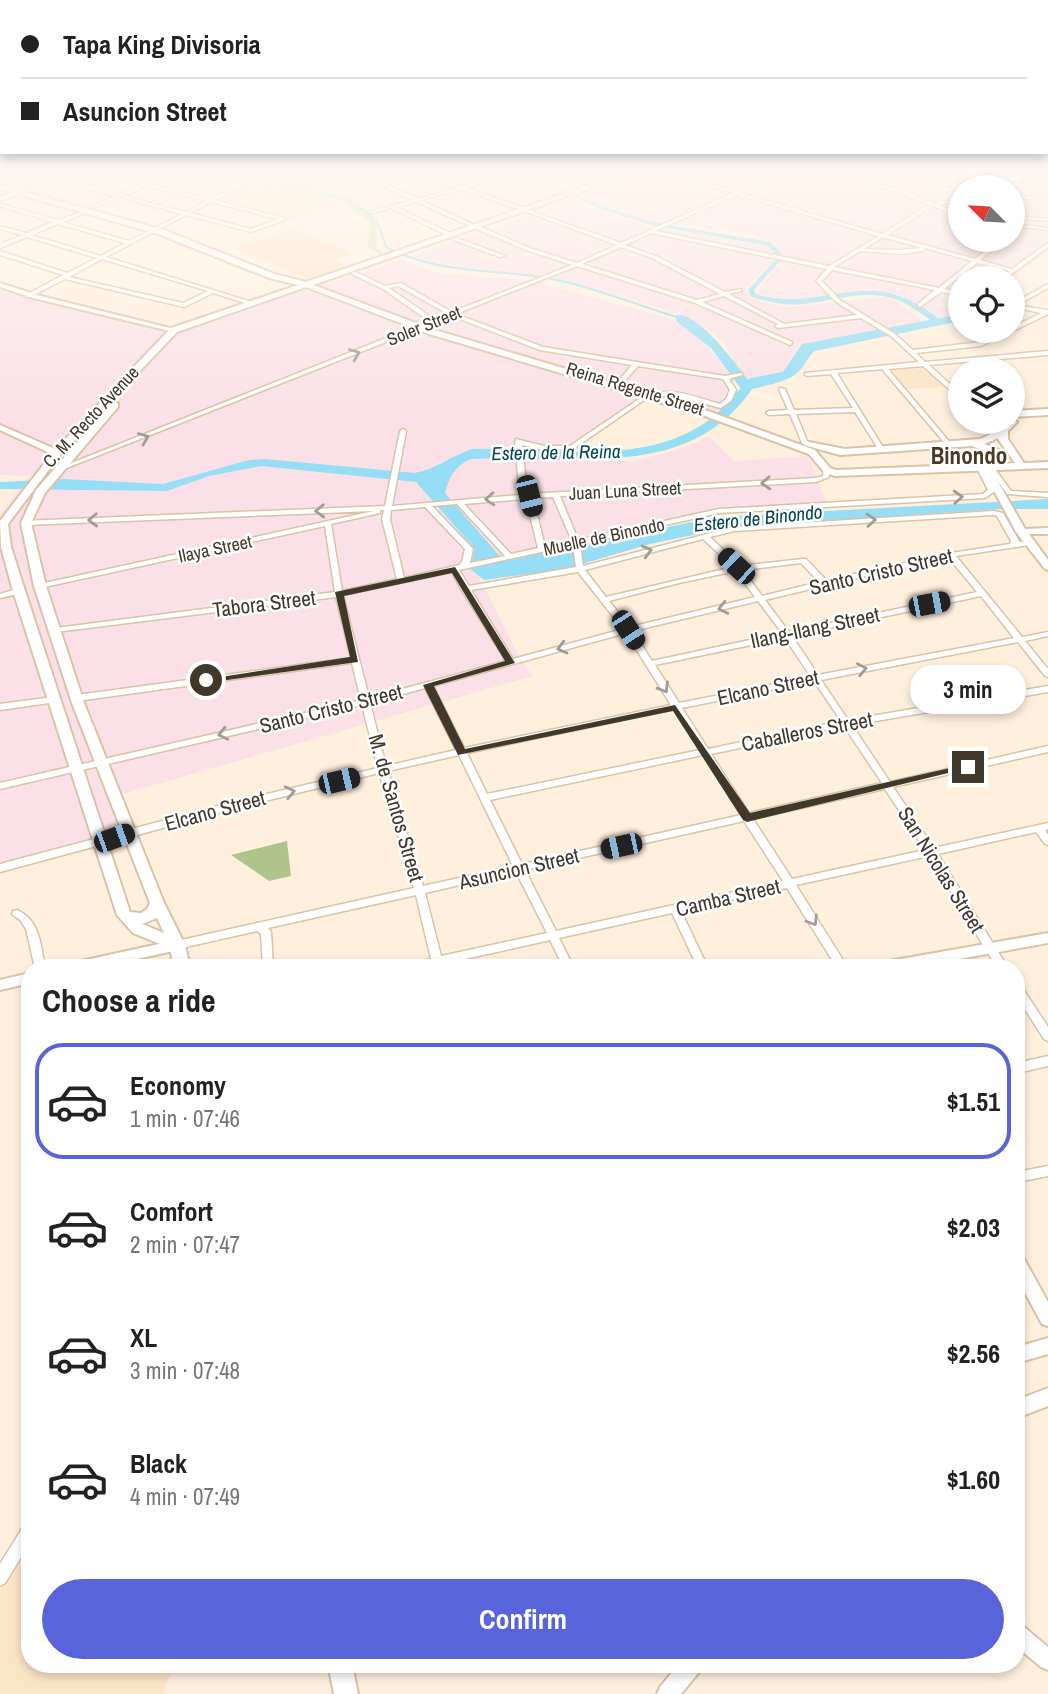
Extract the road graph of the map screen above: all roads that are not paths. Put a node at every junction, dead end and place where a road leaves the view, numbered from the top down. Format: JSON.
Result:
{"nodes":[{"id":1,"x":81,"y":250,"type":"edge"},
{"id":2,"x":115,"y":250,"type":"edge"},
{"id":3,"x":211,"y":250,"type":"edge"},
{"id":4,"x":412,"y":250,"type":"edge"},
{"id":5,"x":486,"y":250,"type":"edge"},
{"id":6,"x":534,"y":250,"type":"edge"},
{"id":7,"x":611,"y":250,"type":"edge"},
{"id":8,"x":636,"y":250,"type":"edge"},
{"id":9,"x":738,"y":250,"type":"edge"},
{"id":10,"x":859,"y":250,"type":"edge"},
{"id":11,"x":860,"y":250,"type":"edge"},
{"id":12,"x":913,"y":250,"type":"edge"},
{"id":13,"x":935,"y":250,"type":"edge"},
{"id":14,"x":1041,"y":250,"type":"edge"},
{"id":15,"x":987,"y":252,"type":"edge"},
{"id":16,"x":0,"y":253,"type":"edge"},
{"id":17,"x":103,"y":256,"type":"junction"},
{"id":18,"x":502,"y":256,"type":"dead end"},
{"id":19,"x":389,"y":258,"type":"junction"},
{"id":20,"x":975,"y":261,"type":"junction"},
{"id":21,"x":578,"y":264,"type":"junction"},
{"id":22,"x":994,"y":266,"type":"edge"},
{"id":23,"x":1020,"y":266,"type":"edge"},
{"id":24,"x":831,"y":267,"type":"junction"},
{"id":25,"x":354,"y":273,"type":"junction"},
{"id":26,"x":65,"y":276,"type":"junction"},
{"id":27,"x":0,"y":285,"type":"edge"},
{"id":28,"x":308,"y":286,"type":"junction"},
{"id":29,"x":1048,"y":286,"type":"edge"},
{"id":30,"x":385,"y":288,"type":"junction"},
{"id":31,"x":939,"y":289,"type":"junction"},
{"id":32,"x":739,"y":290,"type":"dead end"},
{"id":33,"x":213,"y":291,"type":"junction"},
{"id":34,"x":948,"y":291,"type":"edge"},
{"id":35,"x":720,"y":293,"type":"junction"},
{"id":36,"x":29,"y":296,"type":"junction"},
{"id":37,"x":1025,"y":299,"type":"edge"},
{"id":38,"x":697,"y":302,"type":"junction"},
{"id":39,"x":252,"y":303,"type":"junction"},
{"id":40,"x":920,"y":305,"type":"dead end"},
{"id":41,"x":1025,"y":308,"type":"edge"},
{"id":42,"x":1047,"y":313,"type":"edge"},
{"id":43,"x":454,"y":314,"type":"junction"},
{"id":44,"x":863,"y":316,"type":"junction"},
{"id":45,"x":434,"y":322,"type":"junction"},
{"id":46,"x":1025,"y":323,"type":"edge"},
{"id":47,"x":783,"y":325,"type":"junction"},
{"id":48,"x":423,"y":327,"type":"junction"},
{"id":49,"x":174,"y":330,"type":"junction"},
{"id":50,"x":761,"y":331,"type":"junction"},
{"id":51,"x":790,"y":343,"type":"dead end"},
{"id":52,"x":983,"y":343,"type":"edge"},
{"id":53,"x":913,"y":352,"type":"junction"},
{"id":54,"x":1048,"y":353,"type":"edge"},
{"id":55,"x":636,"y":364,"type":"junction"},
{"id":56,"x":927,"y":364,"type":"junction"},
{"id":57,"x":885,"y":369,"type":"junction"},
{"id":58,"x":834,"y":373,"type":"junction"},
{"id":59,"x":740,"y":374,"type":"dead end"},
{"id":60,"x":807,"y":374,"type":"dead end"},
{"id":61,"x":725,"y":378,"type":"junction"},
{"id":62,"x":620,"y":383,"type":"junction"},
{"id":63,"x":948,"y":385,"type":"edge"},
{"id":64,"x":782,"y":389,"type":"dead end"},
{"id":65,"x":650,"y":395,"type":"junction"},
{"id":66,"x":858,"y":410,"type":"junction"},
{"id":67,"x":791,"y":412,"type":"junction"},
{"id":68,"x":1048,"y":412,"type":"edge"},
{"id":69,"x":1026,"y":413,"type":"edge"},
{"id":70,"x":769,"y":414,"type":"dead end"},
{"id":71,"x":727,"y":419,"type":"junction"},
{"id":72,"x":0,"y":427,"type":"edge"},
{"id":73,"x":403,"y":431,"type":"dead end"},
{"id":74,"x":993,"y":434,"type":"edge"},
{"id":75,"x":998,"y":434,"type":"edge"},
{"id":76,"x":1003,"y":434,"type":"edge"},
{"id":77,"x":991,"y":440,"type":"junction"},
{"id":78,"x":806,"y":443,"type":"junction"},
{"id":79,"x":965,"y":445,"type":"junction"},
{"id":80,"x":950,"y":446,"type":"junction"},
{"id":81,"x":881,"y":449,"type":"junction"},
{"id":82,"x":847,"y":452,"type":"junction"},
{"id":83,"x":57,"y":453,"type":"junction"},
{"id":84,"x":824,"y":465,"type":"junction"},
{"id":85,"x":1021,"y":465,"type":"junction"},
{"id":86,"x":1048,"y":465,"type":"edge"},
{"id":87,"x":988,"y":469,"type":"junction"},
{"id":88,"x":54,"y":475,"type":"junction"},
{"id":89,"x":556,"y":495,"type":"junction"},
{"id":90,"x":1048,"y":495,"type":"edge"},
{"id":91,"x":527,"y":496,"type":"junction"},
{"id":92,"x":457,"y":501,"type":"junction"},
{"id":93,"x":428,"y":505,"type":"junction"},
{"id":94,"x":388,"y":508,"type":"junction"},
{"id":95,"x":26,"y":523,"type":"junction"},
{"id":96,"x":1,"y":524,"type":"edge"},
{"id":97,"x":328,"y":525,"type":"junction"},
{"id":98,"x":1019,"y":528,"type":"junction"},
{"id":99,"x":1048,"y":531,"type":"edge"},
{"id":100,"x":705,"y":536,"type":"junction"},
{"id":101,"x":1029,"y":543,"type":"junction"},
{"id":102,"x":576,"y":545,"type":"junction"},
{"id":103,"x":1013,"y":546,"type":"junction"},
{"id":104,"x":542,"y":550,"type":"junction"},
{"id":105,"x":951,"y":555,"type":"junction"},
{"id":106,"x":510,"y":557,"type":"junction"},
{"id":107,"x":736,"y":566,"type":"junction"},
{"id":108,"x":580,"y":567,"type":"junction"},
{"id":109,"x":1048,"y":567,"type":"edge"},
{"id":110,"x":458,"y":569,"type":"junction"},
{"id":111,"x":401,"y":581,"type":"junction"},
{"id":112,"x":825,"y":585,"type":"junction"},
{"id":113,"x":40,"y":586,"type":"junction"},
{"id":114,"x":465,"y":589,"type":"junction"},
{"id":115,"x":19,"y":591,"type":"junction"},
{"id":116,"x":339,"y":594,"type":"junction"},
{"id":117,"x":981,"y":594,"type":"junction"},
{"id":118,"x":0,"y":596,"type":"edge"},
{"id":119,"x":604,"y":600,"type":"junction"},
{"id":120,"x":762,"y":600,"type":"junction"},
{"id":121,"x":628,"y":630,"type":"junction"},
{"id":122,"x":56,"y":631,"type":"junction"},
{"id":123,"x":786,"y":633,"type":"junction"},
{"id":124,"x":1048,"y":634,"type":"edge"},
{"id":125,"x":1019,"y":639,"type":"junction"},
{"id":126,"x":355,"y":660,"type":"junction"},
{"id":127,"x":510,"y":663,"type":"junction"},
{"id":128,"x":649,"y":664,"type":"junction"},
{"id":129,"x":1048,"y":674,"type":"edge"},
{"id":130,"x":817,"y":678,"type":"junction"},
{"id":131,"x":428,"y":685,"type":"junction"},
{"id":132,"x":1048,"y":689,"type":"edge"},
{"id":133,"x":77,"y":698,"type":"junction"},
{"id":134,"x":53,"y":700,"type":"junction"},
{"id":135,"x":366,"y":702,"type":"junction"},
{"id":136,"x":0,"y":707,"type":"edge"},
{"id":137,"x":675,"y":708,"type":"junction"},
{"id":138,"x":846,"y":723,"type":"junction"},
{"id":139,"x":1048,"y":748,"type":"edge"},
{"id":140,"x":705,"y":752,"type":"junction"},
{"id":141,"x":462,"y":753,"type":"junction"},
{"id":142,"x":103,"y":762,"type":"junction"},
{"id":143,"x":76,"y":769,"type":"junction"},
{"id":144,"x":383,"y":771,"type":"junction"},
{"id":145,"x":0,"y":786,"type":"edge"},
{"id":146,"x":888,"y":786,"type":"junction"},
{"id":147,"x":484,"y":798,"type":"junction"},
{"id":148,"x":747,"y":818,"type":"junction"},
{"id":149,"x":1043,"y":827,"type":"edge"},
{"id":150,"x":129,"y":833,"type":"junction"},
{"id":151,"x":1048,"y":842,"type":"edge"},
{"id":152,"x":99,"y":844,"type":"junction"},
{"id":153,"x":932,"y":852,"type":"junction"},
{"id":154,"x":0,"y":868,"type":"edge"},
{"id":155,"x":519,"y":869,"type":"junction"},
{"id":156,"x":790,"y":884,"type":"junction"},
{"id":157,"x":421,"y":891,"type":"junction"},
{"id":158,"x":157,"y":903,"type":"junction"},
{"id":159,"x":676,"y":910,"type":"junction"},
{"id":160,"x":17,"y":914,"type":"dead end"},
{"id":161,"x":124,"y":915,"type":"junction"},
{"id":162,"x":259,"y":927,"type":"junction"},
{"id":163,"x":552,"y":938,"type":"junction"},
{"id":164,"x":1048,"y":938,"type":"edge"},
{"id":165,"x":177,"y":945,"type":"junction"},
{"id":166,"x":989,"y":947,"type":"junction"},
{"id":167,"x":38,"y":959,"type":"edge"},
{"id":168,"x":113,"y":959,"type":"edge"},
{"id":169,"x":180,"y":959,"type":"edge"},
{"id":170,"x":268,"y":959,"type":"edge"},
{"id":171,"x":437,"y":959,"type":"edge"},
{"id":172,"x":467,"y":959,"type":"edge"},
{"id":173,"x":564,"y":959,"type":"edge"},
{"id":174,"x":699,"y":959,"type":"edge"},
{"id":175,"x":837,"y":959,"type":"edge"},
{"id":176,"x":926,"y":959,"type":"edge"},
{"id":177,"x":997,"y":959,"type":"edge"},
{"id":178,"x":21,"y":980,"type":"edge"},
{"id":179,"x":0,"y":985,"type":"edge"},
{"id":180,"x":1025,"y":1001,"type":"edge"},
{"id":181,"x":1048,"y":1036,"type":"edge"},
{"id":182,"x":1048,"y":1061,"type":"edge"},
{"id":183,"x":1025,"y":1066,"type":"edge"},
{"id":184,"x":1048,"y":1171,"type":"edge"},
{"id":185,"x":1025,"y":1175,"type":"edge"},
{"id":186,"x":1025,"y":1276,"type":"edge"},
{"id":187,"x":1048,"y":1318,"type":"edge"},
{"id":188,"x":1048,"y":1346,"type":"edge"},
{"id":189,"x":1025,"y":1353,"type":"edge"},
{"id":190,"x":1048,"y":1397,"type":"edge"},
{"id":191,"x":1025,"y":1406,"type":"edge"},
{"id":192,"x":21,"y":1544,"type":"edge"},
{"id":193,"x":0,"y":1578,"type":"edge"},
{"id":194,"x":1025,"y":1641,"type":"edge"},
{"id":195,"x":1048,"y":1660,"type":"edge"},
{"id":196,"x":342,"y":1673,"type":"edge"},
{"id":197,"x":685,"y":1673,"type":"edge"},
{"id":198,"x":346,"y":1694,"type":"edge"},
{"id":199,"x":667,"y":1694,"type":"edge"}],
"edges":[{"from":1,"to":17,"type":"street"},
{"from":2,"to":17,"type":"street"},
{"from":3,"to":28,"type":"main road","name":"Reina Regente Street"},
{"from":4,"to":19,"type":"main road","name":"C. M. Recto Avenue"},
{"from":5,"to":18,"type":"street"},
{"from":6,"to":21,"type":"street"},
{"from":7,"to":21,"type":"street","name":"Soler Street"},
{"from":8,"to":35,"type":"street"},
{"from":9,"to":24,"type":"street"},
{"from":10,"to":24,"type":"street"},
{"from":11,"to":12,"type":"street"},
{"from":13,"to":20,"type":"street"},
{"from":14,"to":23,"type":"street"},
{"from":15,"to":20,"type":"street"},
{"from":16,"to":26,"type":"street"},
{"from":17,"to":26,"type":"street"},
{"from":17,"to":33,"type":"street"},
{"from":19,"to":25,"type":"main road","name":"C. M. Recto Avenue"},
{"from":19,"to":28,"type":"main road","name":"C. M. Recto Avenue"},
{"from":20,"to":22,"type":"street"},
{"from":20,"to":31,"type":"street"},
{"from":21,"to":38,"type":"street"},
{"from":21,"to":43,"type":"street","name":"Soler Street"},
{"from":24,"to":31,"type":"street"},
{"from":24,"to":44,"type":"street"},
{"from":25,"to":28,"type":"main road","name":"C. M. Recto Avenue"},
{"from":25,"to":30,"type":"street"},
{"from":26,"to":33,"type":"street"},
{"from":26,"to":36,"type":"street"},
{"from":27,"to":36,"type":"street"},
{"from":28,"to":39,"type":"main road","name":"C. M. Recto Avenue"},
{"from":28,"to":48,"type":"main road","name":"Reina Regente Street"},
{"from":28,"to":88,"type":"main road","name":"C. M. Recto Avenue"},
{"from":29,"to":37,"type":"street"},
{"from":30,"to":43,"type":"street"},
{"from":30,"to":45,"type":"street"},
{"from":31,"to":34,"type":"street"},
{"from":31,"to":40,"type":"street"},
{"from":32,"to":35,"type":"street"},
{"from":33,"to":39,"type":"street"},
{"from":35,"to":38,"type":"street"},
{"from":35,"to":47,"type":"street"},
{"from":36,"to":49,"type":"street"},
{"from":38,"to":50,"type":"street"},
{"from":39,"to":49,"type":"main road","name":"C. M. Recto Avenue"},
{"from":41,"to":42,"type":"street"},
{"from":42,"to":46,"type":"street"},
{"from":43,"to":45,"type":"street","name":"Soler Street"},
{"from":43,"to":55,"type":"street"},
{"from":44,"to":47,"type":"street"},
{"from":44,"to":53,"type":"street"},
{"from":45,"to":48,"type":"street","name":"Soler Street"},
{"from":47,"to":50,"type":"street"},
{"from":48,"to":62,"type":"main road","name":"Reina Regente Street"},
{"from":48,"to":65,"type":"main road","name":"Reina Regente Street"},
{"from":88,"to":48,"type":"street","name":"Soler Street","one_way":true},
{"from":49,"to":83,"type":"main road","name":"C. M. Recto Avenue"},
{"from":50,"to":51,"type":"street"},
{"from":52,"to":53,"type":"street"},
{"from":53,"to":56,"type":"street"},
{"from":54,"to":56,"type":"street"},
{"from":55,"to":61,"type":"street"},
{"from":55,"to":62,"type":"street"},
{"from":56,"to":57,"type":"street"},
{"from":56,"to":63,"type":"street"},
{"from":57,"to":58,"type":"street"},
{"from":57,"to":80,"type":"street"},
{"from":58,"to":60,"type":"street"},
{"from":58,"to":66,"type":"street"},
{"from":59,"to":61,"type":"street"},
{"from":61,"to":65,"type":"street"},
{"from":62,"to":65,"type":"main road","name":"Reina Regente Street"},
{"from":64,"to":67,"type":"street"},
{"from":65,"to":71,"type":"main road","name":"Reina Regente Street"},
{"from":65,"to":91,"type":"street"},
{"from":66,"to":67,"type":"street"},
{"from":66,"to":81,"type":"street"},
{"from":67,"to":70,"type":"street"},
{"from":67,"to":78,"type":"street"},
{"from":68,"to":69,"type":"main road"},
{"from":71,"to":78,"type":"main road","name":"Reina Regente Street"},
{"from":71,"to":84,"type":"main road","name":"Reina Regente Street"},
{"from":72,"to":83,"type":"street"},
{"from":73,"to":94,"type":"street"},
{"from":74,"to":77,"type":"street"},
{"from":75,"to":77,"type":"main road"},
{"from":76,"to":85,"type":"main road"},
{"from":77,"to":79,"type":"main road"},
{"from":78,"to":82,"type":"main road","name":"Reina Regente Street"},
{"from":79,"to":80,"type":"main road"},
{"from":79,"to":87,"type":"main road"},
{"from":80,"to":81,"type":"main road"},
{"from":81,"to":82,"type":"main road"},
{"from":82,"to":84,"type":"main road"},
{"from":83,"to":96,"type":"main road","name":"C. M. Recto Avenue"},
{"from":84,"to":87,"type":"main road","name":"Juan Luna Street"},
{"from":84,"to":89,"type":"street","name":"Juan Luna Street","one_way":true},
{"from":85,"to":86,"type":"main road","name":"Juan Luna Street"},
{"from":85,"to":87,"type":"main road","name":"Juan Luna Street"},
{"from":87,"to":90,"type":"street"},
{"from":87,"to":98,"type":"street"},
{"from":102,"to":87,"type":"street","name":"Muelle de Binondo","one_way":true},
{"from":88,"to":95,"type":"main road","name":"C. M. Recto Avenue"},
{"from":89,"to":91,"type":"street","name":"Juan Luna Street"},
{"from":89,"to":102,"type":"street"},
{"from":91,"to":92,"type":"street","name":"Juan Luna Street","one_way":true},
{"from":91,"to":104,"type":"street"},
{"from":92,"to":93,"type":"street","name":"Juan Luna Street"},
{"from":92,"to":106,"type":"street"},
{"from":93,"to":94,"type":"street","name":"Juan Luna Street"},
{"from":93,"to":110,"type":"street"},
{"from":94,"to":95,"type":"street","name":"Juan Luna Street","one_way":true},
{"from":94,"to":97,"type":"street","name":"Ilaya Street"},
{"from":94,"to":111,"type":"street"},
{"from":95,"to":113,"type":"main road"},
{"from":96,"to":115,"type":"main road","name":"C. M. Recto Avenue"},
{"from":97,"to":113,"type":"street","name":"Ilaya Street"},
{"from":97,"to":116,"type":"street","name":"M. de Santos Street"},
{"from":98,"to":99,"type":"street"},
{"from":98,"to":101,"type":"street"},
{"from":100,"to":103,"type":"street","name":"Muelle de Binondo","one_way":true},
{"from":100,"to":107,"type":"street","name":"San Nicolas Street"},
{"from":108,"to":100,"type":"street","name":"Muelle de Binondo","one_way":true},
{"from":101,"to":103,"type":"street","name":"Santo Cristo Street"},
{"from":101,"to":109,"type":"street"},
{"from":102,"to":104,"type":"street","name":"Muelle de Binondo"},
{"from":102,"to":108,"type":"street"},
{"from":103,"to":105,"type":"street","name":"Santo Cristo Street"},
{"from":104,"to":106,"type":"street","name":"Muelle de Binondo"},
{"from":105,"to":112,"type":"street","name":"Santo Cristo Street"},
{"from":105,"to":117,"type":"street"},
{"from":106,"to":110,"type":"street","name":"Tabora Street"},
{"from":107,"to":112,"type":"street"},
{"from":107,"to":119,"type":"street"},
{"from":107,"to":120,"type":"street","name":"San Nicolas Street"},
{"from":108,"to":114,"type":"street","name":"Muelle de Binondo"},
{"from":108,"to":119,"type":"street"},
{"from":110,"to":111,"type":"street","name":"Tabora Street"},
{"from":110,"to":114,"type":"street"},
{"from":111,"to":116,"type":"street","name":"Tabora Street"},
{"from":112,"to":120,"type":"street","name":"Santo Cristo Street"},
{"from":113,"to":122,"type":"main road"},
{"from":114,"to":127,"type":"street"},
{"from":115,"to":118,"type":"street"},
{"from":115,"to":134,"type":"main road","name":"C. M. Recto Avenue"},
{"from":116,"to":122,"type":"street","name":"Tabora Street"},
{"from":116,"to":126,"type":"street","name":"M. de Santos Street"},
{"from":117,"to":123,"type":"street","name":"Ilang-Ilang Street"},
{"from":117,"to":125,"type":"street"},
{"from":119,"to":121,"type":"street"},
{"from":120,"to":121,"type":"street","name":"Santo Cristo Street","one_way":true},
{"from":120,"to":123,"type":"street","name":"San Nicolas Street"},
{"from":121,"to":127,"type":"street","name":"Santo Cristo Street","one_way":true},
{"from":121,"to":128,"type":"street"},
{"from":122,"to":133,"type":"main road"},
{"from":123,"to":128,"type":"street","name":"Ilang-Ilang Street"},
{"from":123,"to":130,"type":"street","name":"San Nicolas Street"},
{"from":124,"to":125,"type":"street","name":"Elcano Street"},
{"from":125,"to":129,"type":"street"},
{"from":130,"to":125,"type":"street","name":"Elcano Street","one_way":true},
{"from":126,"to":133,"type":"street"},
{"from":126,"to":135,"type":"street","name":"M. de Santos Street"},
{"from":127,"to":131,"type":"street","name":"Santo Cristo Street"},
{"from":128,"to":137,"type":"street","one_way":true},
{"from":130,"to":137,"type":"street","name":"Elcano Street"},
{"from":130,"to":138,"type":"street","name":"San Nicolas Street"},
{"from":131,"to":135,"type":"street","name":"Santo Cristo Street"},
{"from":131,"to":141,"type":"street"},
{"from":132,"to":138,"type":"street","name":"Caballeros Street"},
{"from":133,"to":142,"type":"main road"},
{"from":134,"to":136,"type":"street"},
{"from":134,"to":143,"type":"main road","name":"C. M. Recto Avenue"},
{"from":135,"to":142,"type":"street","name":"Santo Cristo Street","one_way":true},
{"from":135,"to":144,"type":"street","name":"M. de Santos Street"},
{"from":137,"to":140,"type":"street"},
{"from":137,"to":141,"type":"street","name":"Elcano Street"},
{"from":138,"to":140,"type":"street","name":"Caballeros Street"},
{"from":138,"to":146,"type":"street","name":"San Nicolas Street"},
{"from":139,"to":146,"type":"street","name":"Asuncion Street"},
{"from":140,"to":147,"type":"street","name":"Caballeros Street"},
{"from":140,"to":148,"type":"street"},
{"from":141,"to":144,"type":"street","name":"Elcano Street"},
{"from":141,"to":147,"type":"street"},
{"from":142,"to":143,"type":"street","name":"Santo Cristo Street"},
{"from":142,"to":150,"type":"main road"},
{"from":143,"to":145,"type":"street","name":"Santo Cristo Street"},
{"from":143,"to":152,"type":"main road","name":"C. M. Recto Avenue"},
{"from":150,"to":144,"type":"street","name":"Elcano Street","one_way":true},
{"from":144,"to":157,"type":"street","name":"M. de Santos Street"},
{"from":146,"to":148,"type":"street","name":"Asuncion Street"},
{"from":146,"to":153,"type":"street","name":"San Nicolas Street"},
{"from":147,"to":155,"type":"street"},
{"from":148,"to":155,"type":"street","name":"Asuncion Street"},
{"from":148,"to":156,"type":"street"},
{"from":149,"to":151,"type":"street"},
{"from":149,"to":153,"type":"street","name":"Camba Street"},
{"from":150,"to":152,"type":"street","name":"Elcano Street"},
{"from":150,"to":158,"type":"main road"},
{"from":152,"to":154,"type":"street","name":"Elcano Street"},
{"from":152,"to":161,"type":"main road","name":"C. M. Recto Avenue"},
{"from":153,"to":156,"type":"street","name":"Camba Street"},
{"from":153,"to":166,"type":"street","name":"San Nicolas Street"},
{"from":155,"to":157,"type":"street","name":"Asuncion Street"},
{"from":155,"to":163,"type":"street"},
{"from":156,"to":159,"type":"street","name":"Camba Street"},
{"from":156,"to":175,"type":"street","one_way":true},
{"from":157,"to":162,"type":"street","name":"Asuncion Street"},
{"from":157,"to":171,"type":"street","name":"M. de Santos Street"},
{"from":158,"to":161,"type":"main road"},
{"from":158,"to":165,"type":"main road"},
{"from":159,"to":163,"type":"street","name":"Camba Street"},
{"from":159,"to":174,"type":"street"},
{"from":160,"to":167,"type":"street"},
{"from":161,"to":165,"type":"main road"},
{"from":162,"to":165,"type":"street","name":"Asuncion Street"},
{"from":162,"to":170,"type":"street"},
{"from":163,"to":172,"type":"street","name":"Camba Street"},
{"from":163,"to":173,"type":"street"},
{"from":164,"to":166,"type":"street"},
{"from":165,"to":168,"type":"street","name":"Asuncion Street"},
{"from":165,"to":169,"type":"main road"},
{"from":166,"to":176,"type":"street"},
{"from":166,"to":177,"type":"street","name":"San Nicolas Street"},
{"from":178,"to":179,"type":"street"},
{"from":180,"to":181,"type":"street"},
{"from":182,"to":183,"type":"street"},
{"from":184,"to":185,"type":"street"},
{"from":186,"to":187,"type":"street"},
{"from":188,"to":189,"type":"street"},
{"from":190,"to":191,"type":"street"},
{"from":192,"to":193,"type":"street"},
{"from":194,"to":195,"type":"street"},
{"from":196,"to":198,"type":"main road"},
{"from":197,"to":199,"type":"street"}]}
